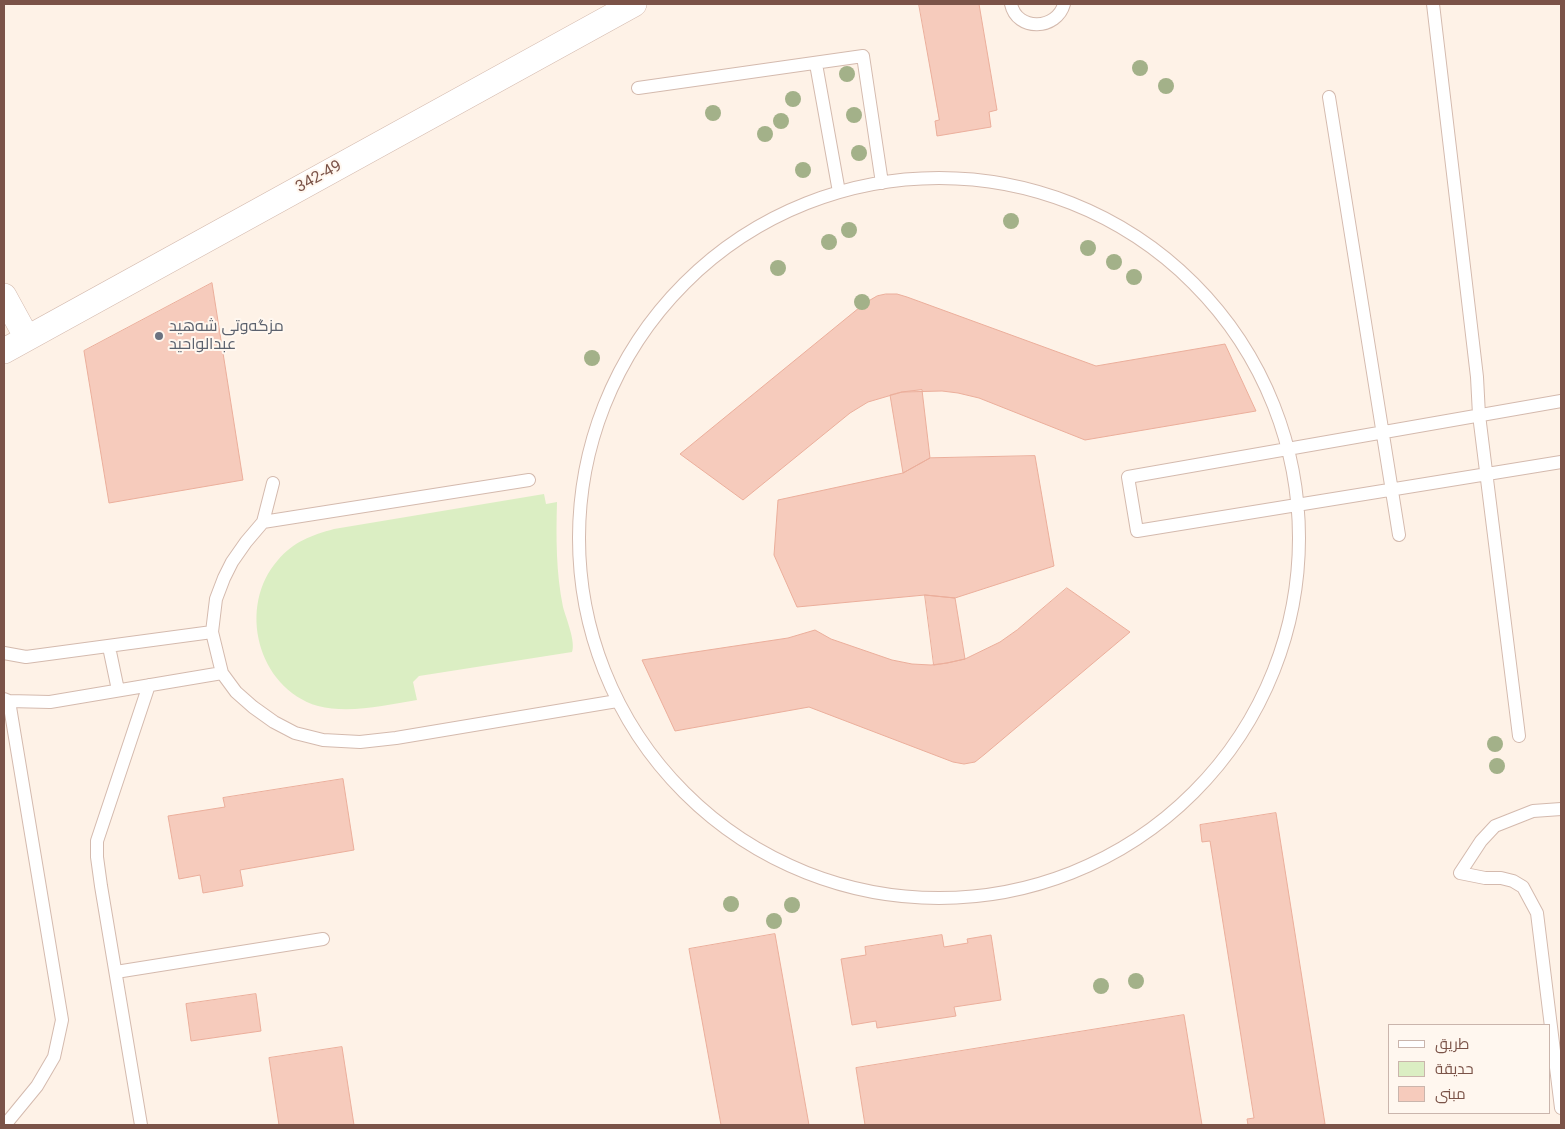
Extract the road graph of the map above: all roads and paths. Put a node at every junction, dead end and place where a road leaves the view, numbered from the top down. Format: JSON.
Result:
{"nodes":[{"id":1,"x":634,"y":4,"type":"edge"},
{"id":2,"x":1011,"y":4,"type":"edge"},
{"id":3,"x":1064,"y":4,"type":"edge"},
{"id":4,"x":1433,"y":4,"type":"edge"},
{"id":5,"x":816,"y":64,"type":"junction"},
{"id":6,"x":638,"y":88,"type":"dead end"},
{"id":7,"x":1329,"y":97,"type":"dead end"},
{"id":8,"x":882,"y":183,"type":"junction"},
{"id":9,"x":839,"y":192,"type":"junction"},
{"id":10,"x":4,"y":296,"type":"edge"},
{"id":11,"x":27,"y":338,"type":"junction"},
{"id":12,"x":4,"y":351,"type":"edge"},
{"id":13,"x":1561,"y":401,"type":"edge"},
{"id":14,"x":1479,"y":415,"type":"junction"},
{"id":15,"x":1384,"y":432,"type":"junction"},
{"id":16,"x":1289,"y":449,"type":"junction"},
{"id":17,"x":1561,"y":462,"type":"edge"},
{"id":18,"x":1487,"y":474,"type":"junction"},
{"id":19,"x":529,"y":480,"type":"dead end"},
{"id":20,"x":273,"y":483,"type":"dead end"},
{"id":21,"x":1393,"y":490,"type":"junction"},
{"id":22,"x":1299,"y":505,"type":"junction"},
{"id":23,"x":263,"y":522,"type":"junction"},
{"id":24,"x":1399,"y":535,"type":"dead end"},
{"id":25,"x":212,"y":632,"type":"junction"},
{"id":26,"x":109,"y":647,"type":"junction"},
{"id":27,"x":4,"y":653,"type":"edge"},
{"id":28,"x":222,"y":673,"type":"junction"},
{"id":29,"x":149,"y":685,"type":"junction"},
{"id":30,"x":118,"y":690,"type":"junction"},
{"id":31,"x":6,"y":700,"type":"edge"},
{"id":32,"x":617,"y":701,"type":"junction"},
{"id":33,"x":1519,"y":736,"type":"dead end"},
{"id":34,"x":1561,"y":809,"type":"edge"},
{"id":35,"x":323,"y":939,"type":"dead end"},
{"id":36,"x":116,"y":972,"type":"junction"},
{"id":37,"x":1561,"y":1108,"type":"edge"},
{"id":38,"x":4,"y":1125,"type":"edge"},
{"id":39,"x":142,"y":1125,"type":"edge"}],
"edges":[{"from":1,"to":11,"type":"street","name":"342-49"},
{"from":2,"to":3,"type":"lane"},
{"from":4,"to":14,"type":"lane"},
{"from":5,"to":6,"type":"lane"},
{"from":5,"to":8,"type":"lane"},
{"from":5,"to":9,"type":"lane"},
{"from":7,"to":15,"type":"lane"},
{"from":8,"to":9,"type":"lane"},
{"from":8,"to":16,"type":"lane"},
{"from":9,"to":32,"type":"lane"},
{"from":10,"to":11,"type":"street"},
{"from":11,"to":12,"type":"street","name":"342-49"},
{"from":13,"to":14,"type":"lane"},
{"from":14,"to":15,"type":"lane"},
{"from":14,"to":18,"type":"lane"},
{"from":15,"to":16,"type":"lane"},
{"from":15,"to":21,"type":"lane"},
{"from":16,"to":22,"type":"lane"},
{"from":16,"to":22,"type":"lane"},
{"from":17,"to":18,"type":"lane"},
{"from":18,"to":21,"type":"lane"},
{"from":18,"to":33,"type":"lane"},
{"from":19,"to":23,"type":"lane"},
{"from":20,"to":23,"type":"lane"},
{"from":21,"to":22,"type":"lane"},
{"from":21,"to":24,"type":"lane"},
{"from":22,"to":32,"type":"lane"},
{"from":23,"to":25,"type":"lane"},
{"from":25,"to":26,"type":"lane"},
{"from":25,"to":28,"type":"lane"},
{"from":26,"to":27,"type":"lane"},
{"from":26,"to":30,"type":"lane"},
{"from":28,"to":29,"type":"lane"},
{"from":28,"to":32,"type":"lane"},
{"from":29,"to":30,"type":"lane"},
{"from":29,"to":36,"type":"lane"},
{"from":30,"to":31,"type":"lane"},
{"from":31,"to":38,"type":"lane"},
{"from":34,"to":37,"type":"lane"},
{"from":35,"to":36,"type":"lane"},
{"from":36,"to":39,"type":"lane"}]}
